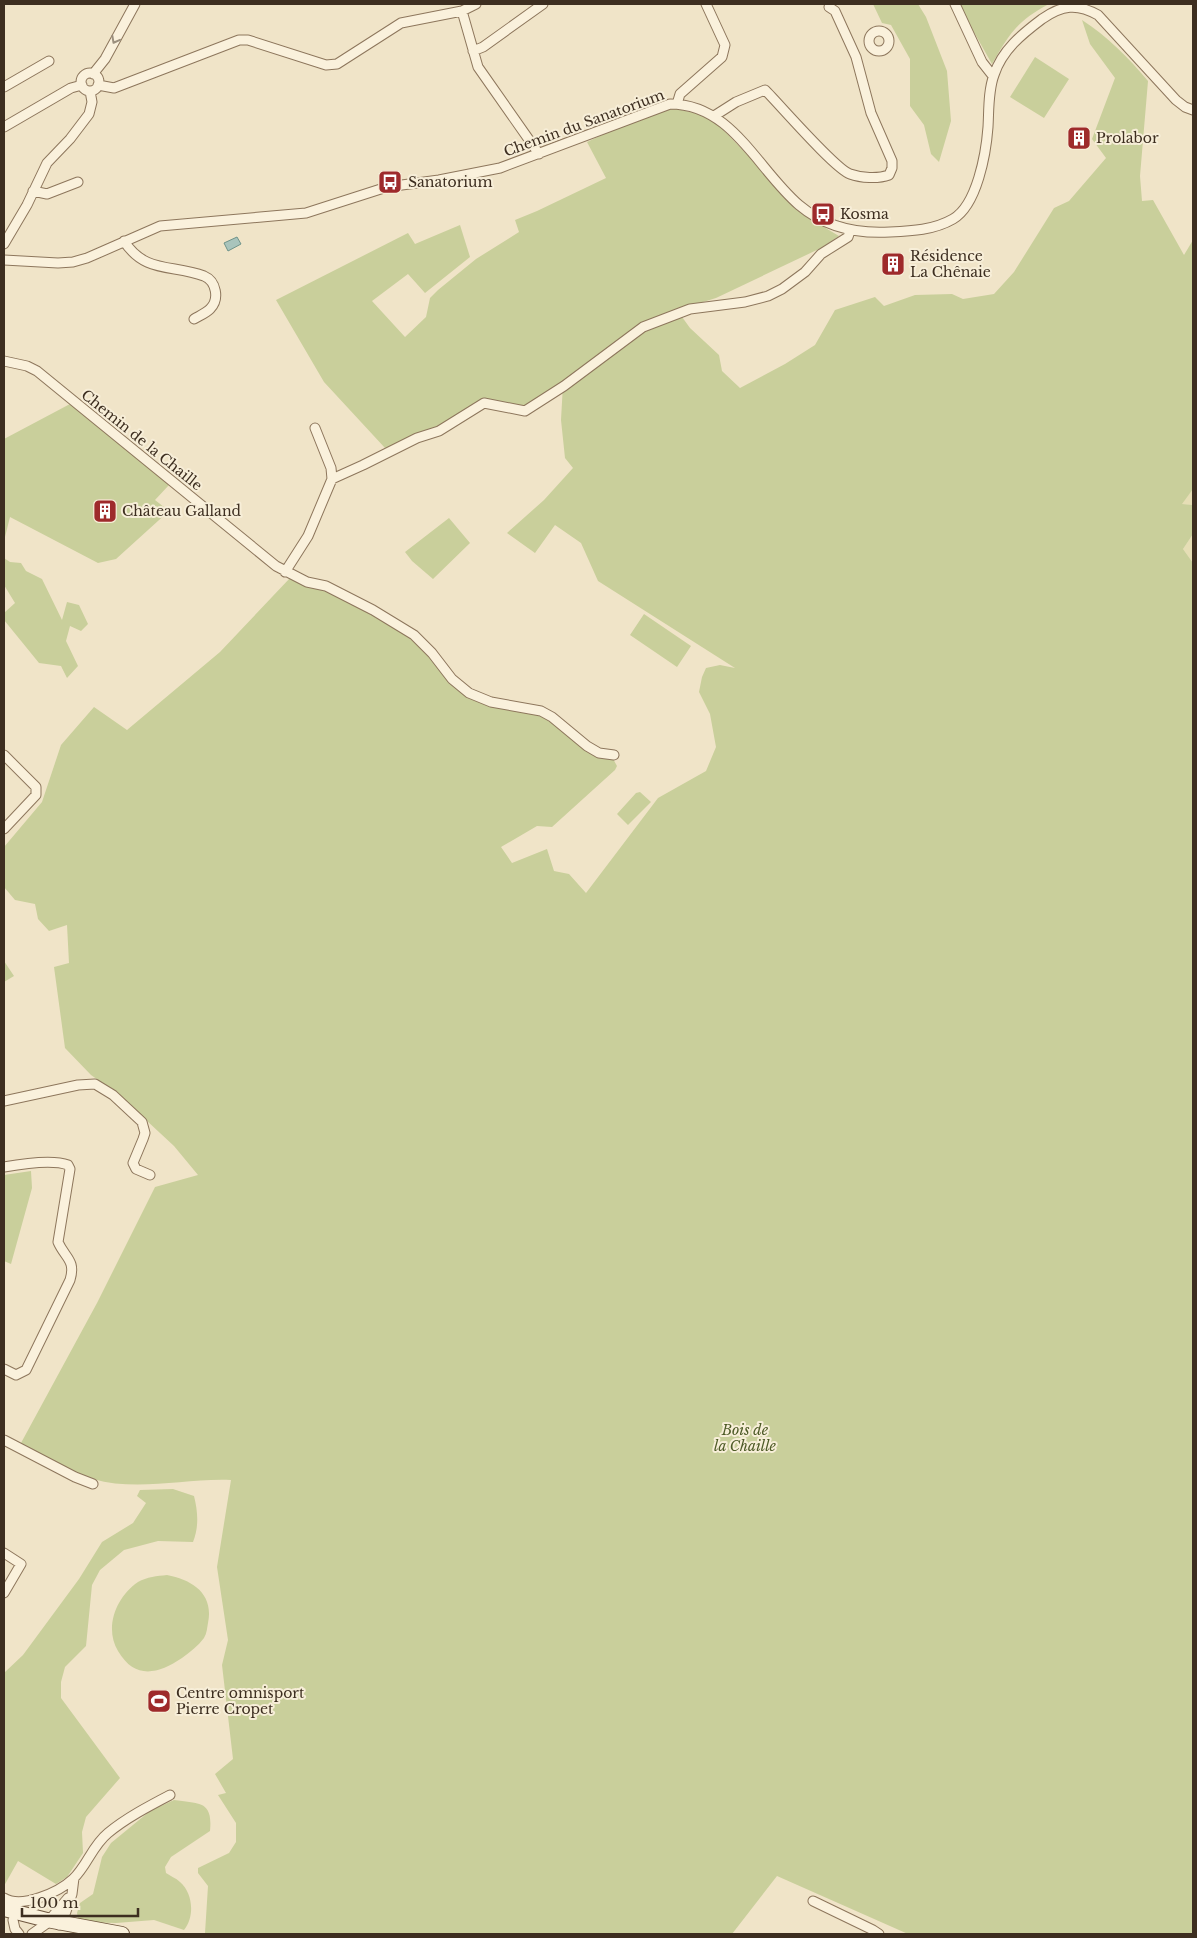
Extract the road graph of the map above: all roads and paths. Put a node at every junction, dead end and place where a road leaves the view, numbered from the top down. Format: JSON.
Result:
{"nodes":[{"id":1,"x":135,"y":4,"type":"edge"},
{"id":2,"x":476,"y":4,"type":"edge"},
{"id":3,"x":543,"y":4,"type":"edge"},
{"id":4,"x":706,"y":4,"type":"edge"},
{"id":5,"x":955,"y":4,"type":"edge"},
{"id":6,"x":1072,"y":5,"type":"edge"},
{"id":7,"x":829,"y":7,"type":"dead end"},
{"id":8,"x":462,"y":11,"type":"junction"},
{"id":9,"x":871,"y":47,"type":"dead end"},
{"id":10,"x":473,"y":51,"type":"junction"},
{"id":11,"x":856,"y":57,"type":"junction"},
{"id":12,"x":49,"y":61,"type":"dead end"},
{"id":13,"x":93,"y":74,"type":"junction"},
{"id":14,"x":993,"y":76,"type":"junction"},
{"id":15,"x":82,"y":85,"type":"junction"},
{"id":16,"x":98,"y":85,"type":"junction"},
{"id":17,"x":4,"y":87,"type":"edge"},
{"id":18,"x":90,"y":91,"type":"junction"},
{"id":19,"x":677,"y":104,"type":"junction"},
{"id":20,"x":1193,"y":110,"type":"edge"},
{"id":21,"x":714,"y":116,"type":"junction"},
{"id":22,"x":4,"y":127,"type":"edge"},
{"id":23,"x":539,"y":154,"type":"junction"},
{"id":24,"x":78,"y":182,"type":"dead end"},
{"id":25,"x":33,"y":191,"type":"junction"},
{"id":26,"x":850,"y":231,"type":"junction"},
{"id":27,"x":124,"y":241,"type":"junction"},
{"id":28,"x":4,"y":244,"type":"edge"},
{"id":29,"x":4,"y":260,"type":"edge"},
{"id":30,"x":194,"y":319,"type":"dead end"},
{"id":31,"x":4,"y":361,"type":"edge"},
{"id":32,"x":315,"y":428,"type":"dead end"},
{"id":33,"x":332,"y":479,"type":"junction"},
{"id":34,"x":285,"y":572,"type":"junction"},
{"id":35,"x":614,"y":755,"type":"dead end"},
{"id":36,"x":4,"y":756,"type":"edge"},
{"id":37,"x":4,"y":829,"type":"edge"},
{"id":38,"x":4,"y":1101,"type":"edge"},
{"id":39,"x":4,"y":1167,"type":"edge"},
{"id":40,"x":150,"y":1175,"type":"dead end"},
{"id":41,"x":4,"y":1368,"type":"edge"},
{"id":42,"x":4,"y":1440,"type":"edge"},
{"id":43,"x":93,"y":1484,"type":"dead end"},
{"id":44,"x":4,"y":1553,"type":"edge"},
{"id":45,"x":4,"y":1593,"type":"edge"},
{"id":46,"x":170,"y":1795,"type":"dead end"},
{"id":47,"x":74,"y":1878,"type":"junction"},
{"id":48,"x":72,"y":1894,"type":"junction"},
{"id":49,"x":4,"y":1898,"type":"edge"},
{"id":50,"x":813,"y":1901,"type":"dead end"},
{"id":51,"x":4,"y":1909,"type":"edge"},
{"id":52,"x":7,"y":1917,"type":"edge"},
{"id":53,"x":62,"y":1923,"type":"junction"},
{"id":54,"x":38,"y":1929,"type":"edge"},
{"id":55,"x":19,"y":1934,"type":"edge"},
{"id":56,"x":76,"y":1934,"type":"edge"},
{"id":57,"x":122,"y":1934,"type":"edge"},
{"id":58,"x":879,"y":1934,"type":"edge"}],
"edges":[{"from":1,"to":13,"type":"street","one_way":true},
{"from":2,"to":8,"type":"street"},
{"from":3,"to":10,"type":"street"},
{"from":4,"to":19,"type":"street","name":"Chemin du Sanatorium"},
{"from":5,"to":14,"type":"street"},
{"from":6,"to":14,"type":"street","name":"Chemin du Sanatorium"},
{"from":6,"to":20,"type":"street","name":"Chemin du Sanatorium"},
{"from":7,"to":11,"type":"street"},
{"from":8,"to":10,"type":"street"},
{"from":8,"to":16,"type":"street"},
{"from":9,"to":11,"type":"street"},
{"from":10,"to":23,"type":"street"},
{"from":11,"to":21,"type":"street"},
{"from":12,"to":17,"type":"street"},
{"from":13,"to":15,"type":"street"},
{"from":13,"to":16,"type":"street"},
{"from":14,"to":26,"type":"street","name":"Chemin du Sanatorium"},
{"from":15,"to":18,"type":"street"},
{"from":15,"to":22,"type":"street"},
{"from":16,"to":18,"type":"street"},
{"from":18,"to":25,"type":"street"},
{"from":19,"to":21,"type":"street","name":"Chemin du Sanatorium"},
{"from":19,"to":23,"type":"street","name":"Chemin du Sanatorium"},
{"from":21,"to":26,"type":"street","name":"Chemin du Sanatorium"},
{"from":23,"to":27,"type":"street","name":"Chemin du Sanatorium"},
{"from":24,"to":25,"type":"street"},
{"from":25,"to":28,"type":"street"},
{"from":26,"to":33,"type":"street"},
{"from":27,"to":29,"type":"street","name":"Chemin du Sanatorium"},
{"from":27,"to":30,"type":"street"},
{"from":31,"to":34,"type":"street","name":"Chemin de la Chaille"},
{"from":32,"to":33,"type":"street"},
{"from":33,"to":34,"type":"street"},
{"from":34,"to":35,"type":"street","name":"Chemin de la Chaille"},
{"from":36,"to":37,"type":"street"},
{"from":38,"to":40,"type":"street"},
{"from":39,"to":41,"type":"street"},
{"from":42,"to":43,"type":"street"},
{"from":44,"to":45,"type":"street"},
{"from":46,"to":47,"type":"street"},
{"from":47,"to":48,"type":"street"},
{"from":47,"to":49,"type":"street"},
{"from":48,"to":53,"type":"street"},
{"from":48,"to":54,"type":"street"},
{"from":50,"to":58,"type":"street"},
{"from":51,"to":54,"type":"main road"},
{"from":52,"to":54,"type":"main road"},
{"from":52,"to":55,"type":"street"},
{"from":53,"to":54,"type":"main road"},
{"from":53,"to":57,"type":"main road"},
{"from":54,"to":56,"type":"main road"}]}
